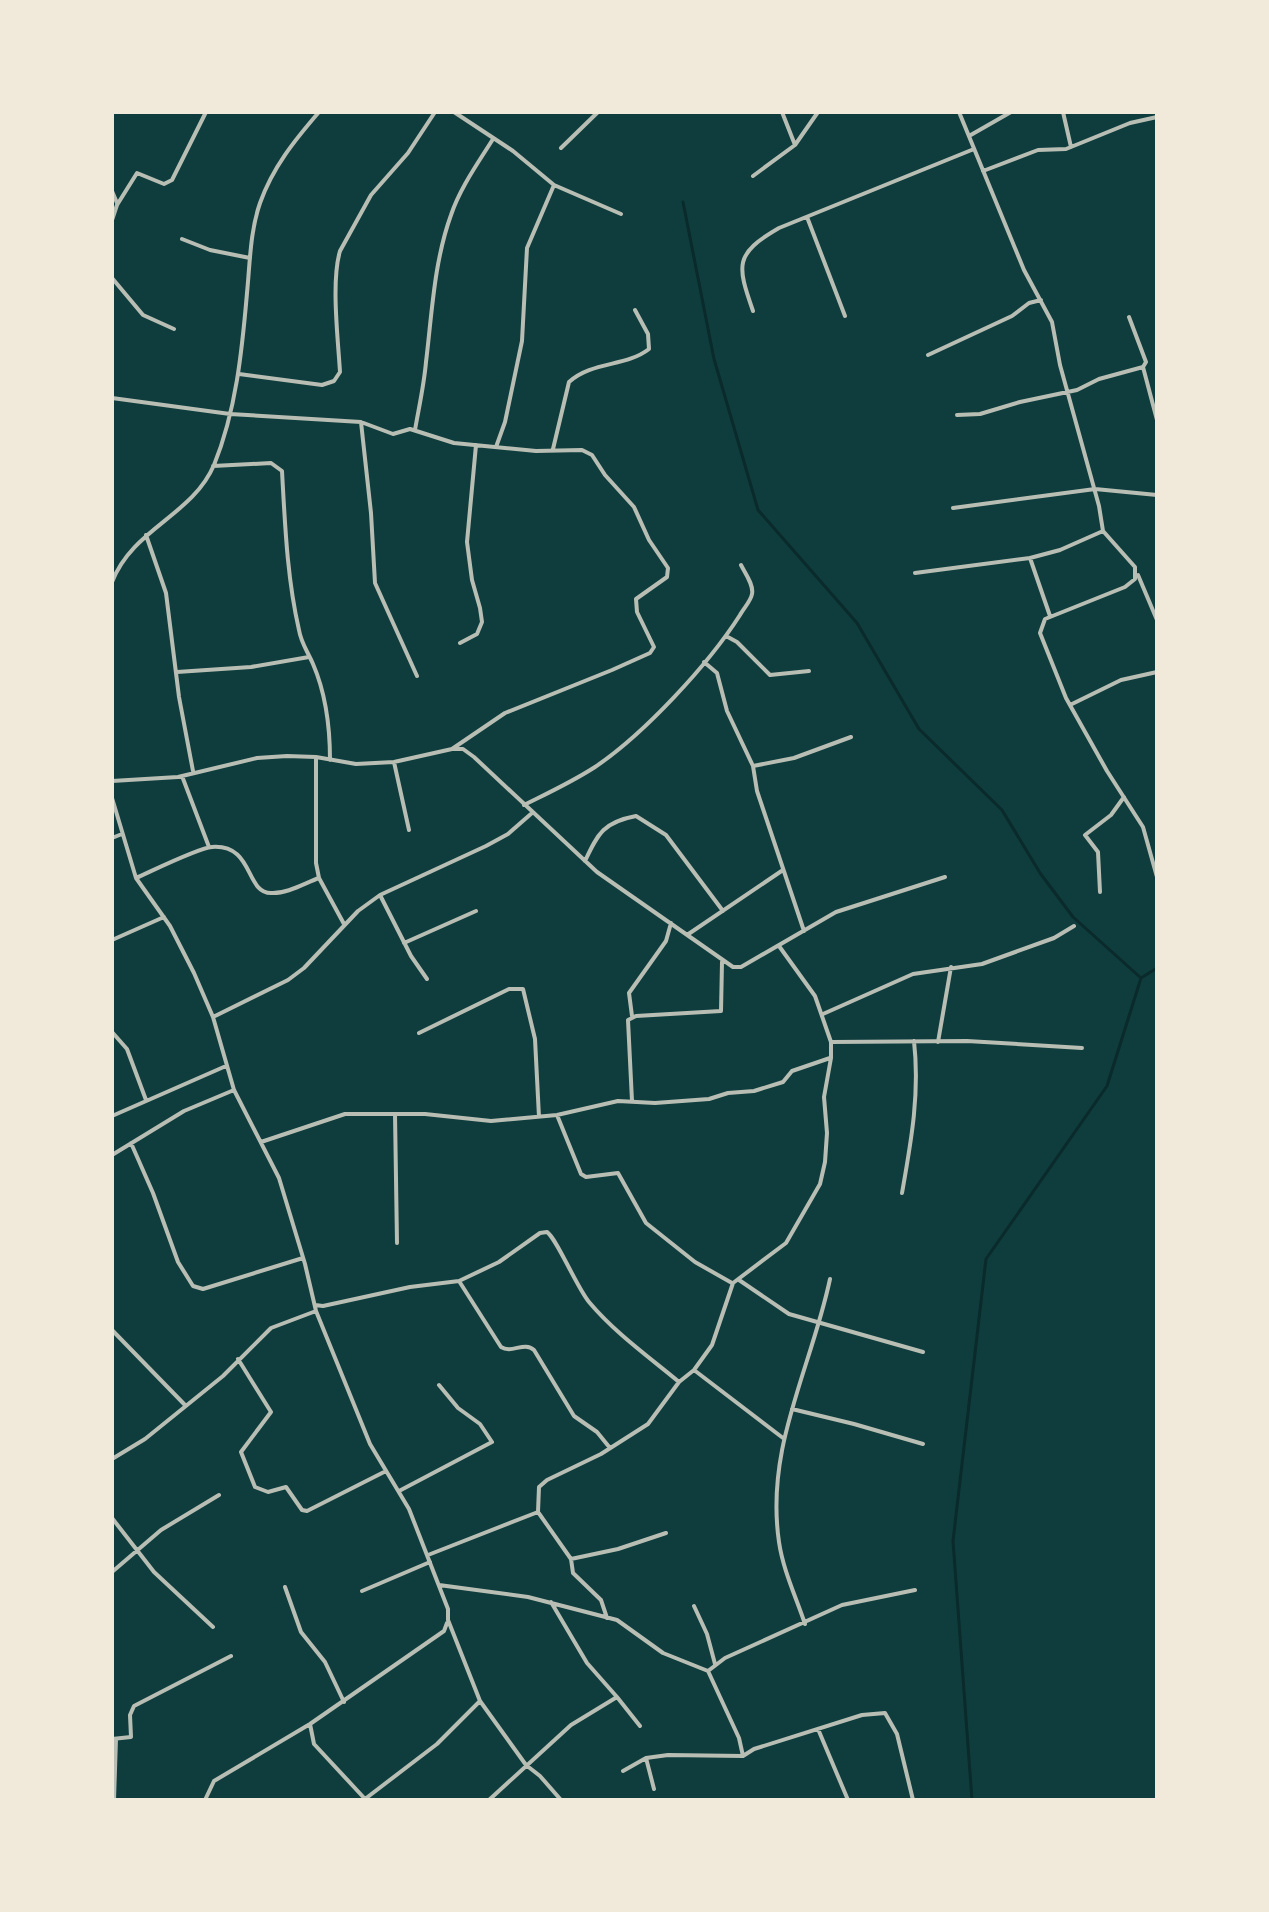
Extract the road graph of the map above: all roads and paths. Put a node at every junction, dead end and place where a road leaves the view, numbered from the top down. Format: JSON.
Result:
{"nodes":[{"id":1,"x":206,"y":112,"type":"edge"},
{"id":2,"x":319,"y":112,"type":"edge"},
{"id":3,"x":435,"y":112,"type":"edge"},
{"id":4,"x":454,"y":112,"type":"edge"},
{"id":5,"x":598,"y":112,"type":"edge"},
{"id":6,"x":782,"y":112,"type":"edge"},
{"id":7,"x":818,"y":112,"type":"edge"},
{"id":8,"x":959,"y":112,"type":"edge"},
{"id":9,"x":1011,"y":112,"type":"edge"},
{"id":10,"x":1063,"y":112,"type":"edge"},
{"id":11,"x":1157,"y":117,"type":"edge"},
{"id":12,"x":969,"y":136,"type":"junction"},
{"id":13,"x":493,"y":139,"type":"junction"},
{"id":14,"x":795,"y":145,"type":"junction"},
{"id":15,"x":1071,"y":147,"type":"junction"},
{"id":16,"x":561,"y":148,"type":"dead end"},
{"id":17,"x":974,"y":149,"type":"junction"},
{"id":18,"x":983,"y":171,"type":"junction"},
{"id":19,"x":753,"y":176,"type":"dead end"},
{"id":20,"x":554,"y":185,"type":"junction"},
{"id":21,"x":112,"y":191,"type":"edge"},
{"id":22,"x":117,"y":205,"type":"junction"},
{"id":23,"x":621,"y":214,"type":"dead end"},
{"id":24,"x":807,"y":217,"type":"junction"},
{"id":25,"x":112,"y":220,"type":"edge"},
{"id":26,"x":182,"y":239,"type":"dead end"},
{"id":27,"x":250,"y":258,"type":"junction"},
{"id":28,"x":112,"y":278,"type":"edge"},
{"id":29,"x":1041,"y":300,"type":"junction"},
{"id":30,"x":635,"y":310,"type":"dead end"},
{"id":31,"x":753,"y":311,"type":"dead end"},
{"id":32,"x":845,"y":316,"type":"dead end"},
{"id":33,"x":1129,"y":317,"type":"dead end"},
{"id":34,"x":174,"y":329,"type":"dead end"},
{"id":35,"x":928,"y":355,"type":"dead end"},
{"id":36,"x":1143,"y":367,"type":"junction"},
{"id":37,"x":239,"y":374,"type":"junction"},
{"id":38,"x":1068,"y":390,"type":"junction"},
{"id":39,"x":112,"y":398,"type":"edge"},
{"id":40,"x":1155,"y":409,"type":"edge"},
{"id":41,"x":230,"y":414,"type":"junction"},
{"id":42,"x":957,"y":415,"type":"dead end"},
{"id":43,"x":1157,"y":420,"type":"edge"},
{"id":44,"x":361,"y":422,"type":"junction"},
{"id":45,"x":415,"y":431,"type":"junction"},
{"id":46,"x":476,"y":445,"type":"junction"},
{"id":47,"x":496,"y":447,"type":"junction"},
{"id":48,"x":553,"y":449,"type":"junction"},
{"id":49,"x":213,"y":466,"type":"junction"},
{"id":50,"x":1095,"y":489,"type":"junction"},
{"id":51,"x":1157,"y":495,"type":"edge"},
{"id":52,"x":953,"y":508,"type":"dead end"},
{"id":53,"x":1103,"y":531,"type":"junction"},
{"id":54,"x":146,"y":535,"type":"junction"},
{"id":55,"x":1030,"y":558,"type":"junction"},
{"id":56,"x":741,"y":565,"type":"dead end"},
{"id":57,"x":915,"y":573,"type":"dead end"},
{"id":58,"x":1137,"y":573,"type":"junction"},
{"id":59,"x":112,"y":582,"type":"edge"},
{"id":60,"x":1050,"y":617,"type":"junction"},
{"id":61,"x":1157,"y":620,"type":"edge"},
{"id":62,"x":726,"y":636,"type":"junction"},
{"id":63,"x":460,"y":643,"type":"dead end"},
{"id":64,"x":309,"y":657,"type":"junction"},
{"id":65,"x":704,"y":662,"type":"junction"},
{"id":66,"x":809,"y":671,"type":"dead end"},
{"id":67,"x":176,"y":672,"type":"junction"},
{"id":68,"x":1157,"y":672,"type":"edge"},
{"id":69,"x":417,"y":676,"type":"dead end"},
{"id":70,"x":1070,"y":705,"type":"junction"},
{"id":71,"x":851,"y":737,"type":"dead end"},
{"id":72,"x":452,"y":749,"type":"junction"},
{"id":73,"x":316,"y":757,"type":"junction"},
{"id":74,"x":330,"y":760,"type":"junction"},
{"id":75,"x":394,"y":762,"type":"junction"},
{"id":76,"x":753,"y":766,"type":"junction"},
{"id":77,"x":193,"y":772,"type":"junction"},
{"id":78,"x":182,"y":776,"type":"junction"},
{"id":79,"x":112,"y":781,"type":"edge"},
{"id":80,"x":1124,"y":797,"type":"junction"},
{"id":81,"x":112,"y":798,"type":"edge"},
{"id":82,"x":524,"y":805,"type":"junction"},
{"id":83,"x":532,"y":813,"type":"junction"},
{"id":84,"x":409,"y":830,"type":"dead end"},
{"id":85,"x":122,"y":834,"type":"junction"},
{"id":86,"x":112,"y":838,"type":"edge"},
{"id":87,"x":209,"y":847,"type":"junction"},
{"id":88,"x":585,"y":861,"type":"junction"},
{"id":89,"x":783,"y":870,"type":"junction"},
{"id":90,"x":945,"y":877,"type":"dead end"},
{"id":91,"x":1157,"y":877,"type":"edge"},
{"id":92,"x":136,"y":878,"type":"junction"},
{"id":93,"x":319,"y":878,"type":"junction"},
{"id":94,"x":1100,"y":892,"type":"dead end"},
{"id":95,"x":380,"y":895,"type":"junction"},
{"id":96,"x":476,"y":911,"type":"dead end"},
{"id":97,"x":723,"y":911,"type":"junction"},
{"id":98,"x":164,"y":917,"type":"junction"},
{"id":99,"x":671,"y":923,"type":"junction"},
{"id":100,"x":344,"y":925,"type":"junction"},
{"id":101,"x":1074,"y":926,"type":"dead end"},
{"id":102,"x":804,"y":932,"type":"junction"},
{"id":103,"x":687,"y":935,"type":"junction"},
{"id":104,"x":112,"y":940,"type":"edge"},
{"id":105,"x":404,"y":943,"type":"junction"},
{"id":106,"x":779,"y":946,"type":"junction"},
{"id":107,"x":722,"y":961,"type":"junction"},
{"id":108,"x":951,"y":967,"type":"junction"},
{"id":109,"x":427,"y":979,"type":"dead end"},
{"id":110,"x":823,"y":1014,"type":"junction"},
{"id":111,"x":213,"y":1017,"type":"junction"},
{"id":112,"x":633,"y":1017,"type":"junction"},
{"id":113,"x":112,"y":1032,"type":"edge"},
{"id":114,"x":419,"y":1033,"type":"dead end"},
{"id":115,"x":914,"y":1041,"type":"junction"},
{"id":116,"x":831,"y":1042,"type":"junction"},
{"id":117,"x":938,"y":1042,"type":"junction"},
{"id":118,"x":1082,"y":1048,"type":"dead end"},
{"id":119,"x":831,"y":1058,"type":"junction"},
{"id":120,"x":226,"y":1066,"type":"junction"},
{"id":121,"x":234,"y":1090,"type":"junction"},
{"id":122,"x":146,"y":1101,"type":"junction"},
{"id":123,"x":632,"y":1101,"type":"junction"},
{"id":124,"x":395,"y":1114,"type":"junction"},
{"id":125,"x":557,"y":1115,"type":"junction"},
{"id":126,"x":112,"y":1116,"type":"edge"},
{"id":127,"x":539,"y":1117,"type":"junction"},
{"id":128,"x":261,"y":1142,"type":"junction"},
{"id":129,"x":131,"y":1143,"type":"junction"},
{"id":130,"x":112,"y":1155,"type":"edge"},
{"id":131,"x":902,"y":1193,"type":"dead end"},
{"id":132,"x":397,"y":1243,"type":"dead end"},
{"id":133,"x":303,"y":1258,"type":"junction"},
{"id":134,"x":830,"y":1279,"type":"dead end"},
{"id":135,"x":739,"y":1280,"type":"junction"},
{"id":136,"x":459,"y":1281,"type":"junction"},
{"id":137,"x":733,"y":1283,"type":"junction"},
{"id":138,"x":315,"y":1308,"type":"junction"},
{"id":139,"x":819,"y":1321,"type":"junction"},
{"id":140,"x":112,"y":1330,"type":"edge"},
{"id":141,"x":923,"y":1352,"type":"dead end"},
{"id":142,"x":238,"y":1359,"type":"junction"},
{"id":143,"x":694,"y":1370,"type":"junction"},
{"id":144,"x":679,"y":1382,"type":"junction"},
{"id":145,"x":439,"y":1385,"type":"dead end"},
{"id":146,"x":185,"y":1405,"type":"junction"},
{"id":147,"x":792,"y":1409,"type":"junction"},
{"id":148,"x":783,"y":1438,"type":"junction"},
{"id":149,"x":923,"y":1444,"type":"dead end"},
{"id":150,"x":610,"y":1448,"type":"junction"},
{"id":151,"x":112,"y":1458,"type":"edge"},
{"id":152,"x":386,"y":1471,"type":"junction"},
{"id":153,"x":399,"y":1491,"type":"junction"},
{"id":154,"x":219,"y":1495,"type":"dead end"},
{"id":155,"x":538,"y":1512,"type":"junction"},
{"id":156,"x":112,"y":1518,"type":"edge"},
{"id":157,"x":666,"y":1533,"type":"dead end"},
{"id":158,"x":137,"y":1550,"type":"junction"},
{"id":159,"x":428,"y":1555,"type":"junction"},
{"id":160,"x":571,"y":1559,"type":"junction"},
{"id":161,"x":431,"y":1562,"type":"junction"},
{"id":162,"x":112,"y":1572,"type":"edge"},
{"id":163,"x":439,"y":1585,"type":"junction"},
{"id":164,"x":285,"y":1587,"type":"dead end"},
{"id":165,"x":915,"y":1590,"type":"dead end"},
{"id":166,"x":362,"y":1591,"type":"dead end"},
{"id":167,"x":551,"y":1602,"type":"junction"},
{"id":168,"x":694,"y":1606,"type":"dead end"},
{"id":169,"x":607,"y":1618,"type":"junction"},
{"id":170,"x":448,"y":1620,"type":"junction"},
{"id":171,"x":805,"y":1624,"type":"junction"},
{"id":172,"x":213,"y":1627,"type":"dead end"},
{"id":173,"x":231,"y":1656,"type":"dead end"},
{"id":174,"x":715,"y":1664,"type":"junction"},
{"id":175,"x":708,"y":1671,"type":"junction"},
{"id":176,"x":617,"y":1697,"type":"junction"},
{"id":177,"x":480,"y":1701,"type":"junction"},
{"id":178,"x":344,"y":1702,"type":"junction"},
{"id":179,"x":310,"y":1724,"type":"junction"},
{"id":180,"x":640,"y":1726,"type":"dead end"},
{"id":181,"x":818,"y":1729,"type":"junction"},
{"id":182,"x":114,"y":1739,"type":"edge"},
{"id":183,"x":743,"y":1756,"type":"junction"},
{"id":184,"x":646,"y":1758,"type":"junction"},
{"id":185,"x":526,"y":1765,"type":"junction"},
{"id":186,"x":623,"y":1771,"type":"dead end"},
{"id":187,"x":654,"y":1789,"type":"dead end"},
{"id":188,"x":366,"y":1799,"type":"edge"},
{"id":189,"x":114,"y":1800,"type":"edge"},
{"id":190,"x":205,"y":1800,"type":"edge"},
{"id":191,"x":489,"y":1800,"type":"edge"},
{"id":192,"x":561,"y":1800,"type":"edge"},
{"id":193,"x":848,"y":1800,"type":"edge"},
{"id":194,"x":913,"y":1800,"type":"edge"}],
"edges":[{"from":1,"to":22,"type":"street"},
{"from":2,"to":27,"type":"street"},
{"from":3,"to":37,"type":"street"},
{"from":4,"to":13,"type":"street"},
{"from":5,"to":16,"type":"street"},
{"from":6,"to":14,"type":"street"},
{"from":7,"to":14,"type":"street"},
{"from":8,"to":12,"type":"street"},
{"from":9,"to":12,"type":"street"},
{"from":10,"to":15,"type":"street"},
{"from":11,"to":15,"type":"street"},
{"from":12,"to":17,"type":"street"},
{"from":13,"to":20,"type":"street"},
{"from":13,"to":45,"type":"street"},
{"from":14,"to":19,"type":"street"},
{"from":15,"to":18,"type":"street"},
{"from":17,"to":18,"type":"street"},
{"from":17,"to":24,"type":"street"},
{"from":18,"to":29,"type":"street"},
{"from":20,"to":23,"type":"street"},
{"from":20,"to":47,"type":"street"},
{"from":21,"to":22,"type":"street"},
{"from":22,"to":25,"type":"street"},
{"from":24,"to":31,"type":"street"},
{"from":24,"to":32,"type":"street"},
{"from":26,"to":27,"type":"street"},
{"from":27,"to":37,"type":"street"},
{"from":28,"to":34,"type":"street"},
{"from":29,"to":35,"type":"street"},
{"from":29,"to":38,"type":"street"},
{"from":30,"to":48,"type":"street"},
{"from":33,"to":36,"type":"street"},
{"from":36,"to":38,"type":"street"},
{"from":36,"to":40,"type":"street"},
{"from":37,"to":41,"type":"street"},
{"from":38,"to":42,"type":"street"},
{"from":38,"to":50,"type":"street"},
{"from":39,"to":41,"type":"street"},
{"from":40,"to":43,"type":"street"},
{"from":41,"to":44,"type":"street"},
{"from":41,"to":49,"type":"street"},
{"from":44,"to":45,"type":"street"},
{"from":44,"to":69,"type":"street"},
{"from":45,"to":46,"type":"street"},
{"from":46,"to":47,"type":"street"},
{"from":46,"to":63,"type":"street"},
{"from":47,"to":48,"type":"street"},
{"from":48,"to":72,"type":"street"},
{"from":49,"to":54,"type":"street"},
{"from":49,"to":64,"type":"street"},
{"from":50,"to":51,"type":"street"},
{"from":50,"to":52,"type":"street"},
{"from":50,"to":53,"type":"street"},
{"from":53,"to":55,"type":"street"},
{"from":53,"to":58,"type":"street"},
{"from":54,"to":59,"type":"street"},
{"from":54,"to":67,"type":"street"},
{"from":55,"to":57,"type":"street"},
{"from":55,"to":60,"type":"street"},
{"from":56,"to":62,"type":"street"},
{"from":58,"to":60,"type":"street"},
{"from":58,"to":61,"type":"street"},
{"from":60,"to":70,"type":"street"},
{"from":62,"to":65,"type":"street"},
{"from":62,"to":66,"type":"street"},
{"from":64,"to":67,"type":"street"},
{"from":64,"to":74,"type":"street"},
{"from":65,"to":76,"type":"street"},
{"from":65,"to":82,"type":"street"},
{"from":67,"to":77,"type":"street"},
{"from":68,"to":70,"type":"street"},
{"from":70,"to":80,"type":"street"},
{"from":71,"to":76,"type":"street"},
{"from":72,"to":75,"type":"street"},
{"from":72,"to":82,"type":"street"},
{"from":73,"to":74,"type":"street"},
{"from":73,"to":77,"type":"street"},
{"from":73,"to":93,"type":"street"},
{"from":74,"to":75,"type":"street"},
{"from":75,"to":84,"type":"street"},
{"from":76,"to":89,"type":"street"},
{"from":77,"to":78,"type":"street"},
{"from":78,"to":79,"type":"street"},
{"from":78,"to":87,"type":"street"},
{"from":80,"to":91,"type":"street"},
{"from":80,"to":94,"type":"street"},
{"from":81,"to":85,"type":"street"},
{"from":82,"to":83,"type":"street"},
{"from":83,"to":88,"type":"street"},
{"from":83,"to":95,"type":"street"},
{"from":85,"to":86,"type":"street"},
{"from":85,"to":92,"type":"street"},
{"from":87,"to":92,"type":"street"},
{"from":87,"to":93,"type":"street"},
{"from":88,"to":97,"type":"street"},
{"from":88,"to":99,"type":"street"},
{"from":89,"to":97,"type":"street"},
{"from":89,"to":102,"type":"street"},
{"from":90,"to":102,"type":"street"},
{"from":92,"to":98,"type":"street"},
{"from":93,"to":100,"type":"street"},
{"from":95,"to":100,"type":"street"},
{"from":95,"to":105,"type":"street"},
{"from":96,"to":105,"type":"street"},
{"from":97,"to":103,"type":"street"},
{"from":98,"to":104,"type":"street"},
{"from":98,"to":111,"type":"street"},
{"from":99,"to":103,"type":"street"},
{"from":99,"to":112,"type":"street"},
{"from":100,"to":111,"type":"street"},
{"from":101,"to":108,"type":"street"},
{"from":102,"to":106,"type":"street"},
{"from":103,"to":107,"type":"street"},
{"from":105,"to":109,"type":"street"},
{"from":106,"to":107,"type":"street"},
{"from":106,"to":110,"type":"street"},
{"from":107,"to":112,"type":"street"},
{"from":108,"to":110,"type":"street"},
{"from":108,"to":117,"type":"street"},
{"from":110,"to":116,"type":"street"},
{"from":111,"to":120,"type":"street"},
{"from":112,"to":123,"type":"street"},
{"from":113,"to":122,"type":"street"},
{"from":114,"to":127,"type":"street"},
{"from":115,"to":116,"type":"street"},
{"from":115,"to":117,"type":"street"},
{"from":115,"to":131,"type":"street"},
{"from":116,"to":119,"type":"street"},
{"from":117,"to":118,"type":"street"},
{"from":119,"to":123,"type":"street"},
{"from":119,"to":135,"type":"street"},
{"from":120,"to":121,"type":"street"},
{"from":120,"to":122,"type":"street"},
{"from":121,"to":128,"type":"street"},
{"from":121,"to":129,"type":"street"},
{"from":122,"to":126,"type":"street"},
{"from":123,"to":125,"type":"street"},
{"from":124,"to":127,"type":"street"},
{"from":124,"to":128,"type":"street"},
{"from":124,"to":132,"type":"street"},
{"from":125,"to":127,"type":"street"},
{"from":125,"to":137,"type":"street"},
{"from":128,"to":133,"type":"street"},
{"from":129,"to":130,"type":"street"},
{"from":129,"to":133,"type":"street"},
{"from":133,"to":138,"type":"street"},
{"from":134,"to":139,"type":"street"},
{"from":135,"to":137,"type":"street"},
{"from":135,"to":139,"type":"street"},
{"from":136,"to":138,"type":"street"},
{"from":136,"to":144,"type":"street"},
{"from":136,"to":150,"type":"street"},
{"from":137,"to":143,"type":"street"},
{"from":138,"to":142,"type":"street"},
{"from":138,"to":152,"type":"street"},
{"from":139,"to":141,"type":"street"},
{"from":139,"to":147,"type":"street"},
{"from":140,"to":146,"type":"street"},
{"from":142,"to":146,"type":"street"},
{"from":142,"to":152,"type":"street"},
{"from":143,"to":144,"type":"street"},
{"from":143,"to":148,"type":"street"},
{"from":144,"to":150,"type":"street"},
{"from":145,"to":153,"type":"street"},
{"from":146,"to":151,"type":"street"},
{"from":147,"to":148,"type":"street"},
{"from":147,"to":149,"type":"street"},
{"from":148,"to":171,"type":"street"},
{"from":150,"to":155,"type":"street"},
{"from":152,"to":153,"type":"street"},
{"from":153,"to":159,"type":"street"},
{"from":154,"to":158,"type":"street"},
{"from":155,"to":159,"type":"street"},
{"from":155,"to":160,"type":"street"},
{"from":156,"to":158,"type":"street"},
{"from":157,"to":160,"type":"street"},
{"from":158,"to":162,"type":"street"},
{"from":158,"to":172,"type":"street"},
{"from":159,"to":161,"type":"street"},
{"from":160,"to":169,"type":"street"},
{"from":161,"to":163,"type":"street"},
{"from":161,"to":166,"type":"street"},
{"from":163,"to":167,"type":"street"},
{"from":163,"to":170,"type":"street"},
{"from":164,"to":178,"type":"street"},
{"from":165,"to":171,"type":"street"},
{"from":167,"to":169,"type":"street"},
{"from":167,"to":176,"type":"street"},
{"from":168,"to":174,"type":"street"},
{"from":169,"to":175,"type":"street"},
{"from":170,"to":177,"type":"street"},
{"from":170,"to":178,"type":"street"},
{"from":171,"to":174,"type":"street"},
{"from":173,"to":182,"type":"street"},
{"from":174,"to":175,"type":"street"},
{"from":175,"to":183,"type":"street"},
{"from":176,"to":180,"type":"street"},
{"from":176,"to":185,"type":"street"},
{"from":177,"to":185,"type":"street"},
{"from":177,"to":188,"type":"street"},
{"from":178,"to":179,"type":"street"},
{"from":179,"to":188,"type":"street"},
{"from":179,"to":190,"type":"street"},
{"from":181,"to":183,"type":"street"},
{"from":181,"to":193,"type":"street"},
{"from":181,"to":194,"type":"street"},
{"from":182,"to":189,"type":"street"},
{"from":183,"to":184,"type":"street"},
{"from":184,"to":186,"type":"street"},
{"from":184,"to":187,"type":"street"},
{"from":185,"to":191,"type":"street"},
{"from":185,"to":192,"type":"street"}]}
